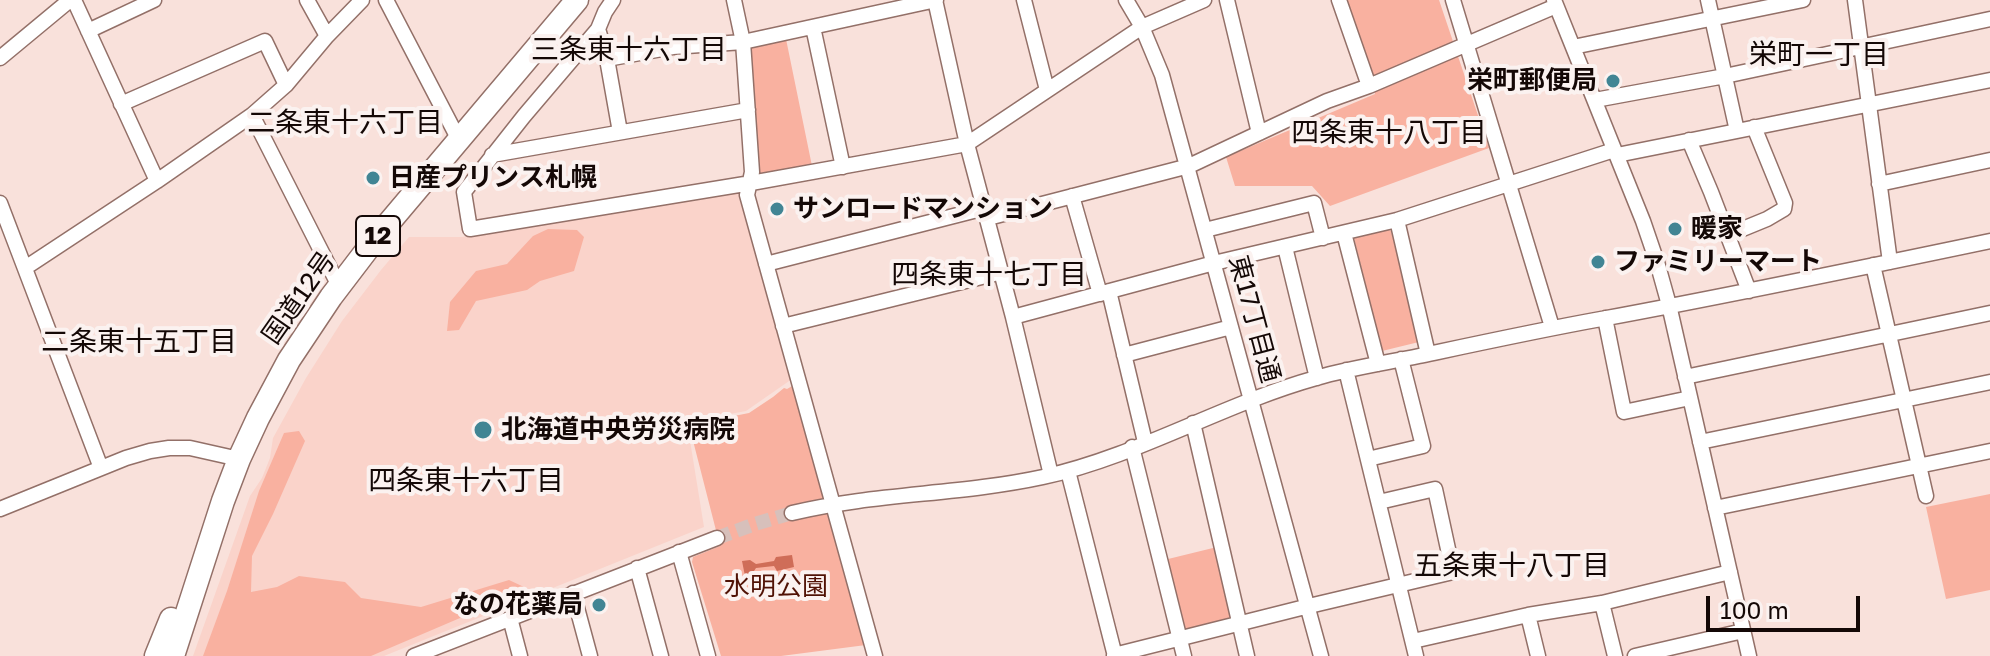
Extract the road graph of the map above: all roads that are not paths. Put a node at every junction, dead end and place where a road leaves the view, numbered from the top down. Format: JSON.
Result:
{"nodes":[{"id":1,"x":72,"y":0,"type":"edge"},
{"id":2,"x":307,"y":0,"type":"edge"},
{"id":3,"x":362,"y":0,"type":"edge"},
{"id":4,"x":386,"y":0,"type":"edge"},
{"id":5,"x":613,"y":0,"type":"edge"},
{"id":6,"x":734,"y":0,"type":"edge"},
{"id":7,"x":935,"y":0,"type":"edge"},
{"id":8,"x":1024,"y":0,"type":"edge"},
{"id":9,"x":1126,"y":0,"type":"edge"},
{"id":10,"x":1204,"y":0,"type":"edge"},
{"id":11,"x":1227,"y":0,"type":"edge"},
{"id":12,"x":1339,"y":0,"type":"edge"},
{"id":13,"x":1453,"y":0,"type":"edge"},
{"id":14,"x":1708,"y":0,"type":"edge"},
{"id":15,"x":1803,"y":0,"type":"edge"},
{"id":16,"x":1855,"y":0,"type":"edge"},
{"id":17,"x":150,"y":1,"type":"edge"},
{"id":18,"x":572,"y":2,"type":"edge"},
{"id":19,"x":1555,"y":3,"type":"edge"},
{"id":20,"x":1712,"y":19,"type":"junction"},
{"id":21,"x":1990,"y":19,"type":"edge"},
{"id":22,"x":813,"y":27,"type":"junction"},
{"id":23,"x":1142,"y":27,"type":"junction"},
{"id":24,"x":598,"y":29,"type":"junction"},
{"id":25,"x":88,"y":31,"type":"junction"},
{"id":26,"x":327,"y":36,"type":"junction"},
{"id":27,"x":743,"y":42,"type":"junction"},
{"id":28,"x":1467,"y":46,"type":"junction"},
{"id":29,"x":1861,"y":46,"type":"junction"},
{"id":30,"x":1573,"y":47,"type":"junction"},
{"id":31,"x":0,"y":58,"type":"edge"},
{"id":32,"x":607,"y":59,"type":"junction"},
{"id":33,"x":1725,"y":76,"type":"junction"},
{"id":34,"x":1990,"y":80,"type":"edge"},
{"id":35,"x":286,"y":85,"type":"junction"},
{"id":36,"x":1369,"y":86,"type":"junction"},
{"id":37,"x":1047,"y":90,"type":"junction"},
{"id":38,"x":1595,"y":100,"type":"junction"},
{"id":39,"x":121,"y":104,"type":"junction"},
{"id":40,"x":1868,"y":104,"type":"junction"},
{"id":41,"x":748,"y":110,"type":"junction"},
{"id":42,"x":252,"y":115,"type":"junction"},
{"id":43,"x":1754,"y":127,"type":"junction"},
{"id":44,"x":1737,"y":131,"type":"junction"},
{"id":45,"x":620,"y":132,"type":"junction"},
{"id":46,"x":1259,"y":133,"type":"junction"},
{"id":47,"x":459,"y":140,"type":"junction"},
{"id":48,"x":1689,"y":140,"type":"junction"},
{"id":49,"x":967,"y":144,"type":"junction"},
{"id":50,"x":1615,"y":152,"type":"junction"},
{"id":51,"x":492,"y":155,"type":"junction"},
{"id":52,"x":1990,"y":160,"type":"edge"},
{"id":53,"x":1189,"y":166,"type":"junction"},
{"id":54,"x":843,"y":167,"type":"junction"},
{"id":55,"x":157,"y":181,"type":"junction"},
{"id":56,"x":751,"y":183,"type":"junction"},
{"id":57,"x":1510,"y":183,"type":"junction"},
{"id":58,"x":1879,"y":184,"type":"junction"},
{"id":59,"x":1072,"y":196,"type":"junction"},
{"id":60,"x":0,"y":203,"type":"edge"},
{"id":61,"x":986,"y":213,"type":"junction"},
{"id":62,"x":1397,"y":220,"type":"junction"},
{"id":63,"x":1205,"y":230,"type":"junction"},
{"id":64,"x":1344,"y":233,"type":"junction"},
{"id":65,"x":1728,"y":235,"type":"junction"},
{"id":66,"x":1323,"y":238,"type":"junction"},
{"id":67,"x":1990,"y":241,"type":"edge"},
{"id":68,"x":1285,"y":247,"type":"junction"},
{"id":69,"x":1890,"y":262,"type":"junction"},
{"id":70,"x":1214,"y":263,"type":"junction"},
{"id":71,"x":766,"y":264,"type":"junction"},
{"id":72,"x":1873,"y":265,"type":"junction"},
{"id":73,"x":25,"y":268,"type":"junction"},
{"id":74,"x":1002,"y":272,"type":"junction"},
{"id":75,"x":339,"y":286,"type":"junction"},
{"id":76,"x":1749,"y":291,"type":"junction"},
{"id":77,"x":1104,"y":292,"type":"junction"},
{"id":78,"x":1669,"y":305,"type":"junction"},
{"id":79,"x":1990,"y":313,"type":"edge"},
{"id":80,"x":1013,"y":317,"type":"junction"},
{"id":81,"x":1605,"y":318,"type":"junction"},
{"id":82,"x":783,"y":326,"type":"junction"},
{"id":83,"x":1231,"y":327,"type":"junction"},
{"id":84,"x":1552,"y":327,"type":"junction"},
{"id":85,"x":1888,"y":334,"type":"junction"},
{"id":86,"x":1428,"y":354,"type":"junction"},
{"id":87,"x":1124,"y":355,"type":"junction"},
{"id":88,"x":1401,"y":359,"type":"junction"},
{"id":89,"x":1378,"y":364,"type":"junction"},
{"id":90,"x":1346,"y":370,"type":"junction"},
{"id":91,"x":1685,"y":377,"type":"junction"},
{"id":92,"x":1317,"y":378,"type":"junction"},
{"id":93,"x":1990,"y":382,"type":"edge"},
{"id":94,"x":1690,"y":398,"type":"junction"},
{"id":95,"x":1251,"y":399,"type":"junction"},
{"id":96,"x":1904,"y":401,"type":"junction"},
{"id":97,"x":1193,"y":423,"type":"junction"},
{"id":98,"x":1700,"y":442,"type":"junction"},
{"id":99,"x":1139,"y":445,"type":"junction"},
{"id":100,"x":1990,"y":451,"type":"edge"},
{"id":101,"x":239,"y":459,"type":"junction"},
{"id":102,"x":1368,"y":459,"type":"junction"},
{"id":103,"x":1919,"y":465,"type":"junction"},
{"id":104,"x":101,"y":468,"type":"junction"},
{"id":105,"x":1068,"y":471,"type":"junction"},
{"id":106,"x":1051,"y":475,"type":"junction"},
{"id":107,"x":1926,"y":496,"type":"dead end"},
{"id":108,"x":223,"y":501,"type":"junction"},
{"id":109,"x":1379,"y":502,"type":"junction"},
{"id":110,"x":833,"y":504,"type":"junction"},
{"id":111,"x":1715,"y":508,"type":"junction"},
{"id":112,"x":0,"y":509,"type":"edge"},
{"id":113,"x":792,"y":513,"type":"tunnel mouth"},
{"id":114,"x":717,"y":538,"type":"tunnel mouth"},
{"id":115,"x":679,"y":552,"type":"junction"},
{"id":116,"x":637,"y":568,"type":"junction"},
{"id":117,"x":1730,"y":572,"type":"junction"},
{"id":118,"x":1400,"y":584,"type":"junction"},
{"id":119,"x":573,"y":593,"type":"junction"},
{"id":120,"x":1602,"y":603,"type":"junction"},
{"id":121,"x":1309,"y":606,"type":"junction"},
{"id":122,"x":1528,"y":615,"type":"junction"},
{"id":123,"x":510,"y":618,"type":"junction"},
{"id":124,"x":1240,"y":623,"type":"junction"},
{"id":125,"x":1743,"y":631,"type":"junction"},
{"id":126,"x":1179,"y":638,"type":"junction"},
{"id":127,"x":1415,"y":649,"type":"edge"},
{"id":128,"x":443,"y":650,"type":"edge"},
{"id":129,"x":1114,"y":655,"type":"edge"},
{"id":130,"x":156,"y":656,"type":"edge"},
{"id":131,"x":173,"y":656,"type":"edge"},
{"id":132,"x":414,"y":656,"type":"edge"},
{"id":133,"x":520,"y":656,"type":"edge"},
{"id":134,"x":590,"y":656,"type":"edge"},
{"id":135,"x":661,"y":656,"type":"edge"},
{"id":136,"x":708,"y":656,"type":"edge"},
{"id":137,"x":875,"y":656,"type":"edge"},
{"id":138,"x":1184,"y":656,"type":"edge"},
{"id":139,"x":1247,"y":656,"type":"edge"},
{"id":140,"x":1321,"y":656,"type":"edge"},
{"id":141,"x":1538,"y":656,"type":"edge"},
{"id":142,"x":1615,"y":656,"type":"edge"},
{"id":143,"x":1635,"y":656,"type":"edge"},
{"id":144,"x":1749,"y":656,"type":"edge"}],
"edges":[{"from":1,"to":25,"type":"street"},
{"from":1,"to":31,"type":"street"},
{"from":2,"to":26,"type":"street"},
{"from":3,"to":26,"type":"street"},
{"from":4,"to":47,"type":"street"},
{"from":5,"to":24,"type":"street"},
{"from":6,"to":27,"type":"street"},
{"from":7,"to":22,"type":"street"},
{"from":7,"to":49,"type":"street"},
{"from":8,"to":37,"type":"street"},
{"from":9,"to":23,"type":"street","name":"東17丁目通"},
{"from":10,"to":23,"type":"street"},
{"from":11,"to":46,"type":"street"},
{"from":12,"to":36,"type":"street"},
{"from":13,"to":28,"type":"street"},
{"from":14,"to":20,"type":"street"},
{"from":15,"to":20,"type":"street"},
{"from":16,"to":29,"type":"street"},
{"from":17,"to":25,"type":"street"},
{"from":18,"to":47,"type":"highway","name":"国道12号","number":"12"},
{"from":19,"to":28,"type":"street"},
{"from":19,"to":30,"type":"street"},
{"from":20,"to":30,"type":"street"},
{"from":20,"to":33,"type":"street"},
{"from":21,"to":29,"type":"street"},
{"from":22,"to":27,"type":"street"},
{"from":22,"to":54,"type":"street"},
{"from":23,"to":37,"type":"street"},
{"from":23,"to":53,"type":"street","name":"東17丁目通"},
{"from":24,"to":32,"type":"street"},
{"from":24,"to":51,"type":"street"},
{"from":25,"to":39,"type":"street"},
{"from":26,"to":35,"type":"street"},
{"from":27,"to":32,"type":"street"},
{"from":27,"to":41,"type":"street"},
{"from":28,"to":36,"type":"street"},
{"from":28,"to":57,"type":"street"},
{"from":29,"to":33,"type":"street"},
{"from":29,"to":40,"type":"street"},
{"from":30,"to":38,"type":"street"},
{"from":32,"to":45,"type":"street"},
{"from":33,"to":38,"type":"street"},
{"from":33,"to":44,"type":"street"},
{"from":34,"to":40,"type":"street"},
{"from":35,"to":39,"type":"street"},
{"from":35,"to":42,"type":"street"},
{"from":36,"to":46,"type":"street"},
{"from":37,"to":49,"type":"street"},
{"from":38,"to":50,"type":"street"},
{"from":39,"to":55,"type":"street"},
{"from":40,"to":43,"type":"street"},
{"from":40,"to":58,"type":"street"},
{"from":41,"to":45,"type":"street"},
{"from":41,"to":56,"type":"street"},
{"from":42,"to":55,"type":"street"},
{"from":42,"to":75,"type":"street"},
{"from":43,"to":44,"type":"street"},
{"from":43,"to":65,"type":"street"},
{"from":44,"to":48,"type":"street"},
{"from":45,"to":51,"type":"street"},
{"from":46,"to":53,"type":"street"},
{"from":47,"to":75,"type":"highway","name":"国道12号","number":"12"},
{"from":48,"to":50,"type":"street"},
{"from":48,"to":65,"type":"street"},
{"from":49,"to":54,"type":"street"},
{"from":49,"to":61,"type":"street"},
{"from":50,"to":57,"type":"street"},
{"from":50,"to":78,"type":"street"},
{"from":51,"to":56,"type":"street"},
{"from":52,"to":58,"type":"street"},
{"from":53,"to":59,"type":"street"},
{"from":53,"to":63,"type":"street","name":"東17丁目通"},
{"from":54,"to":56,"type":"street"},
{"from":55,"to":73,"type":"street"},
{"from":56,"to":71,"type":"street"},
{"from":57,"to":62,"type":"street"},
{"from":57,"to":84,"type":"street"},
{"from":58,"to":69,"type":"street"},
{"from":59,"to":61,"type":"street"},
{"from":59,"to":77,"type":"street"},
{"from":60,"to":73,"type":"street"},
{"from":61,"to":71,"type":"street"},
{"from":61,"to":74,"type":"street"},
{"from":62,"to":64,"type":"street"},
{"from":62,"to":86,"type":"street"},
{"from":63,"to":66,"type":"street"},
{"from":63,"to":70,"type":"street","name":"東17丁目通"},
{"from":64,"to":66,"type":"street"},
{"from":64,"to":89,"type":"street"},
{"from":65,"to":76,"type":"street"},
{"from":66,"to":68,"type":"street"},
{"from":67,"to":69,"type":"street"},
{"from":68,"to":70,"type":"street"},
{"from":68,"to":92,"type":"street"},
{"from":69,"to":72,"type":"street"},
{"from":70,"to":77,"type":"street"},
{"from":70,"to":83,"type":"street","name":"東17丁目通"},
{"from":71,"to":82,"type":"street"},
{"from":72,"to":76,"type":"street"},
{"from":72,"to":85,"type":"street"},
{"from":73,"to":104,"type":"street"},
{"from":74,"to":80,"type":"street"},
{"from":74,"to":82,"type":"street"},
{"from":75,"to":101,"type":"highway","name":"国道12号","number":"12"},
{"from":76,"to":78,"type":"street"},
{"from":77,"to":80,"type":"street"},
{"from":77,"to":87,"type":"street"},
{"from":78,"to":81,"type":"street"},
{"from":78,"to":91,"type":"street"},
{"from":79,"to":85,"type":"street"},
{"from":80,"to":106,"type":"street"},
{"from":81,"to":84,"type":"street"},
{"from":81,"to":94,"type":"street"},
{"from":82,"to":110,"type":"street"},
{"from":83,"to":87,"type":"street"},
{"from":83,"to":95,"type":"street","name":"東17丁目通"},
{"from":84,"to":86,"type":"street"},
{"from":85,"to":91,"type":"street"},
{"from":85,"to":96,"type":"street"},
{"from":86,"to":88,"type":"street"},
{"from":87,"to":99,"type":"street"},
{"from":88,"to":89,"type":"street"},
{"from":88,"to":102,"type":"street"},
{"from":89,"to":90,"type":"street"},
{"from":90,"to":92,"type":"street"},
{"from":90,"to":102,"type":"street"},
{"from":91,"to":94,"type":"street"},
{"from":92,"to":95,"type":"street"},
{"from":93,"to":96,"type":"street"},
{"from":94,"to":98,"type":"street"},
{"from":95,"to":97,"type":"street"},
{"from":95,"to":121,"type":"street","name":"東17丁目通"},
{"from":96,"to":98,"type":"street"},
{"from":96,"to":103,"type":"street"},
{"from":97,"to":99,"type":"street"},
{"from":97,"to":124,"type":"street"},
{"from":98,"to":111,"type":"street"},
{"from":99,"to":105,"type":"street"},
{"from":99,"to":126,"type":"street"},
{"from":100,"to":103,"type":"street"},
{"from":101,"to":104,"type":"street"},
{"from":101,"to":108,"type":"highway","name":"国道12号","number":"12"},
{"from":102,"to":109,"type":"street"},
{"from":103,"to":107,"type":"street"},
{"from":103,"to":111,"type":"street"},
{"from":104,"to":112,"type":"street"},
{"from":105,"to":106,"type":"street"},
{"from":105,"to":129,"type":"street"},
{"from":106,"to":110,"type":"street"},
{"from":108,"to":130,"type":"highway","name":"国道12号","number":"12"},
{"from":108,"to":131,"type":"highway","name":"国道12号","number":"12"},
{"from":109,"to":118,"type":"street"},
{"from":109,"to":118,"type":"street"},
{"from":110,"to":113,"type":"street"},
{"from":110,"to":137,"type":"street"},
{"from":111,"to":117,"type":"street"},
{"from":114,"to":115,"type":"street"},
{"from":115,"to":116,"type":"street"},
{"from":115,"to":136,"type":"street"},
{"from":116,"to":119,"type":"street"},
{"from":116,"to":135,"type":"street"},
{"from":117,"to":120,"type":"street"},
{"from":117,"to":125,"type":"street"},
{"from":118,"to":121,"type":"street"},
{"from":118,"to":127,"type":"street"},
{"from":119,"to":123,"type":"street"},
{"from":119,"to":134,"type":"street"},
{"from":120,"to":122,"type":"street"},
{"from":120,"to":142,"type":"street"},
{"from":121,"to":124,"type":"street"},
{"from":121,"to":140,"type":"street","name":"東17丁目通"},
{"from":122,"to":127,"type":"street"},
{"from":122,"to":141,"type":"street"},
{"from":123,"to":128,"type":"street"},
{"from":123,"to":133,"type":"street"},
{"from":124,"to":126,"type":"street"},
{"from":124,"to":139,"type":"street"},
{"from":125,"to":143,"type":"street"},
{"from":125,"to":144,"type":"street"},
{"from":126,"to":129,"type":"street"},
{"from":126,"to":138,"type":"street"},
{"from":128,"to":132,"type":"street"}]}
